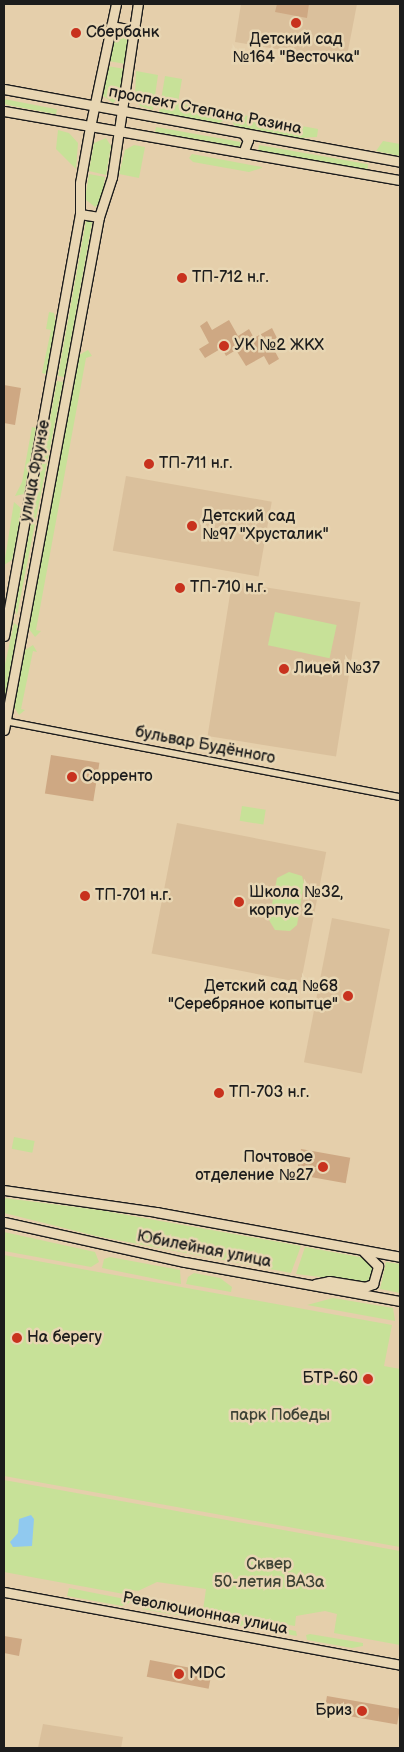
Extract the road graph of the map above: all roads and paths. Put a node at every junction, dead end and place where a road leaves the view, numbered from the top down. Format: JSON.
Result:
{"nodes":[{"id":1,"x":116,"y":4,"type":"edge"},
{"id":2,"x":138,"y":4,"type":"edge"},
{"id":3,"x":111,"y":26,"type":"junction"},
{"id":4,"x":133,"y":30,"type":"junction"},
{"id":5,"x":4,"y":89,"type":"edge"},
{"id":6,"x":94,"y":105,"type":"junction"},
{"id":7,"x":4,"y":111,"type":"edge"},
{"id":8,"x":123,"y":111,"type":"junction"},
{"id":9,"x":90,"y":127,"type":"junction"},
{"id":10,"x":119,"y":132,"type":"junction"},
{"id":11,"x":243,"y":133,"type":"junction"},
{"id":12,"x":258,"y":136,"type":"junction"},
{"id":13,"x":243,"y":153,"type":"junction"},
{"id":14,"x":254,"y":155,"type":"junction"},
{"id":15,"x":400,"y":162,"type":"edge"},
{"id":16,"x":400,"y":180,"type":"edge"},
{"id":17,"x":80,"y":214,"type":"junction"},
{"id":18,"x":100,"y":218,"type":"junction"},
{"id":19,"x":7,"y":619,"type":"junction"},
{"id":20,"x":23,"y":621,"type":"junction"},
{"id":21,"x":4,"y":636,"type":"edge"},
{"id":22,"x":5,"y":725,"type":"edge"},
{"id":23,"x":400,"y":797,"type":"edge"},
{"id":24,"x":4,"y":1190,"type":"edge"},
{"id":25,"x":4,"y":1222,"type":"edge"},
{"id":26,"x":362,"y":1250,"type":"junction"},
{"id":27,"x":400,"y":1257,"type":"edge"},
{"id":28,"x":310,"y":1285,"type":"junction"},
{"id":29,"x":400,"y":1301,"type":"edge"},
{"id":30,"x":4,"y":1592,"type":"edge"},
{"id":31,"x":400,"y":1665,"type":"edge"}],
"edges":[{"from":1,"to":3,"type":"main road","name":"улица Фрунзе"},
{"from":2,"to":4,"type":"main road","name":"улица Фрунзе"},
{"from":3,"to":4,"type":"main road"},
{"from":3,"to":6,"type":"main road","name":"улица Фрунзе"},
{"from":4,"to":8,"type":"main road","name":"улица Фрунзе"},
{"from":5,"to":6,"type":"main road","name":"проспект Степана Разина"},
{"from":6,"to":8,"type":"main road","name":"проспект Степана Разина"},
{"from":6,"to":9,"type":"main road","name":"улица Фрунзе"},
{"from":7,"to":9,"type":"main road","name":"проспект Степана Разина"},
{"from":8,"to":10,"type":"main road","name":"улица Фрунзе"},
{"from":8,"to":11,"type":"main road","name":"проспект Степана Разина"},
{"from":9,"to":10,"type":"main road","name":"проспект Степана Разина"},
{"from":9,"to":17,"type":"main road","name":"улица Фрунзе"},
{"from":10,"to":13,"type":"main road","name":"проспект Степана Разина"},
{"from":10,"to":18,"type":"main road","name":"улица Фрунзе"},
{"from":11,"to":12,"type":"main road","name":"проспект Степана Разина"},
{"from":11,"to":13,"type":"main road"},
{"from":12,"to":14,"type":"main road"},
{"from":12,"to":15,"type":"main road","name":"проспект Степана Разина"},
{"from":13,"to":14,"type":"main road","name":"проспект Степана Разина"},
{"from":14,"to":16,"type":"main road","name":"проспект Степана Разина"},
{"from":17,"to":18,"type":"main road"},
{"from":17,"to":19,"type":"main road","name":"улица Фрунзе"},
{"from":18,"to":20,"type":"main road","name":"улица Фрунзе"},
{"from":19,"to":20,"type":"main road"},
{"from":19,"to":21,"type":"main road","name":"улица Фрунзе"},
{"from":20,"to":22,"type":"main road","name":"улица Фрунзе"},
{"from":22,"to":23,"type":"street","name":"бульвар Будённого"},
{"from":24,"to":26,"type":"main road","name":"Юбилейная улица"},
{"from":25,"to":28,"type":"main road","name":"Юбилейная улица"},
{"from":26,"to":27,"type":"main road","name":"Юбилейная улица"},
{"from":26,"to":28,"type":"main road"},
{"from":28,"to":29,"type":"main road","name":"Юбилейная улица"},
{"from":30,"to":31,"type":"main road","name":"Революционная улица"}]}
